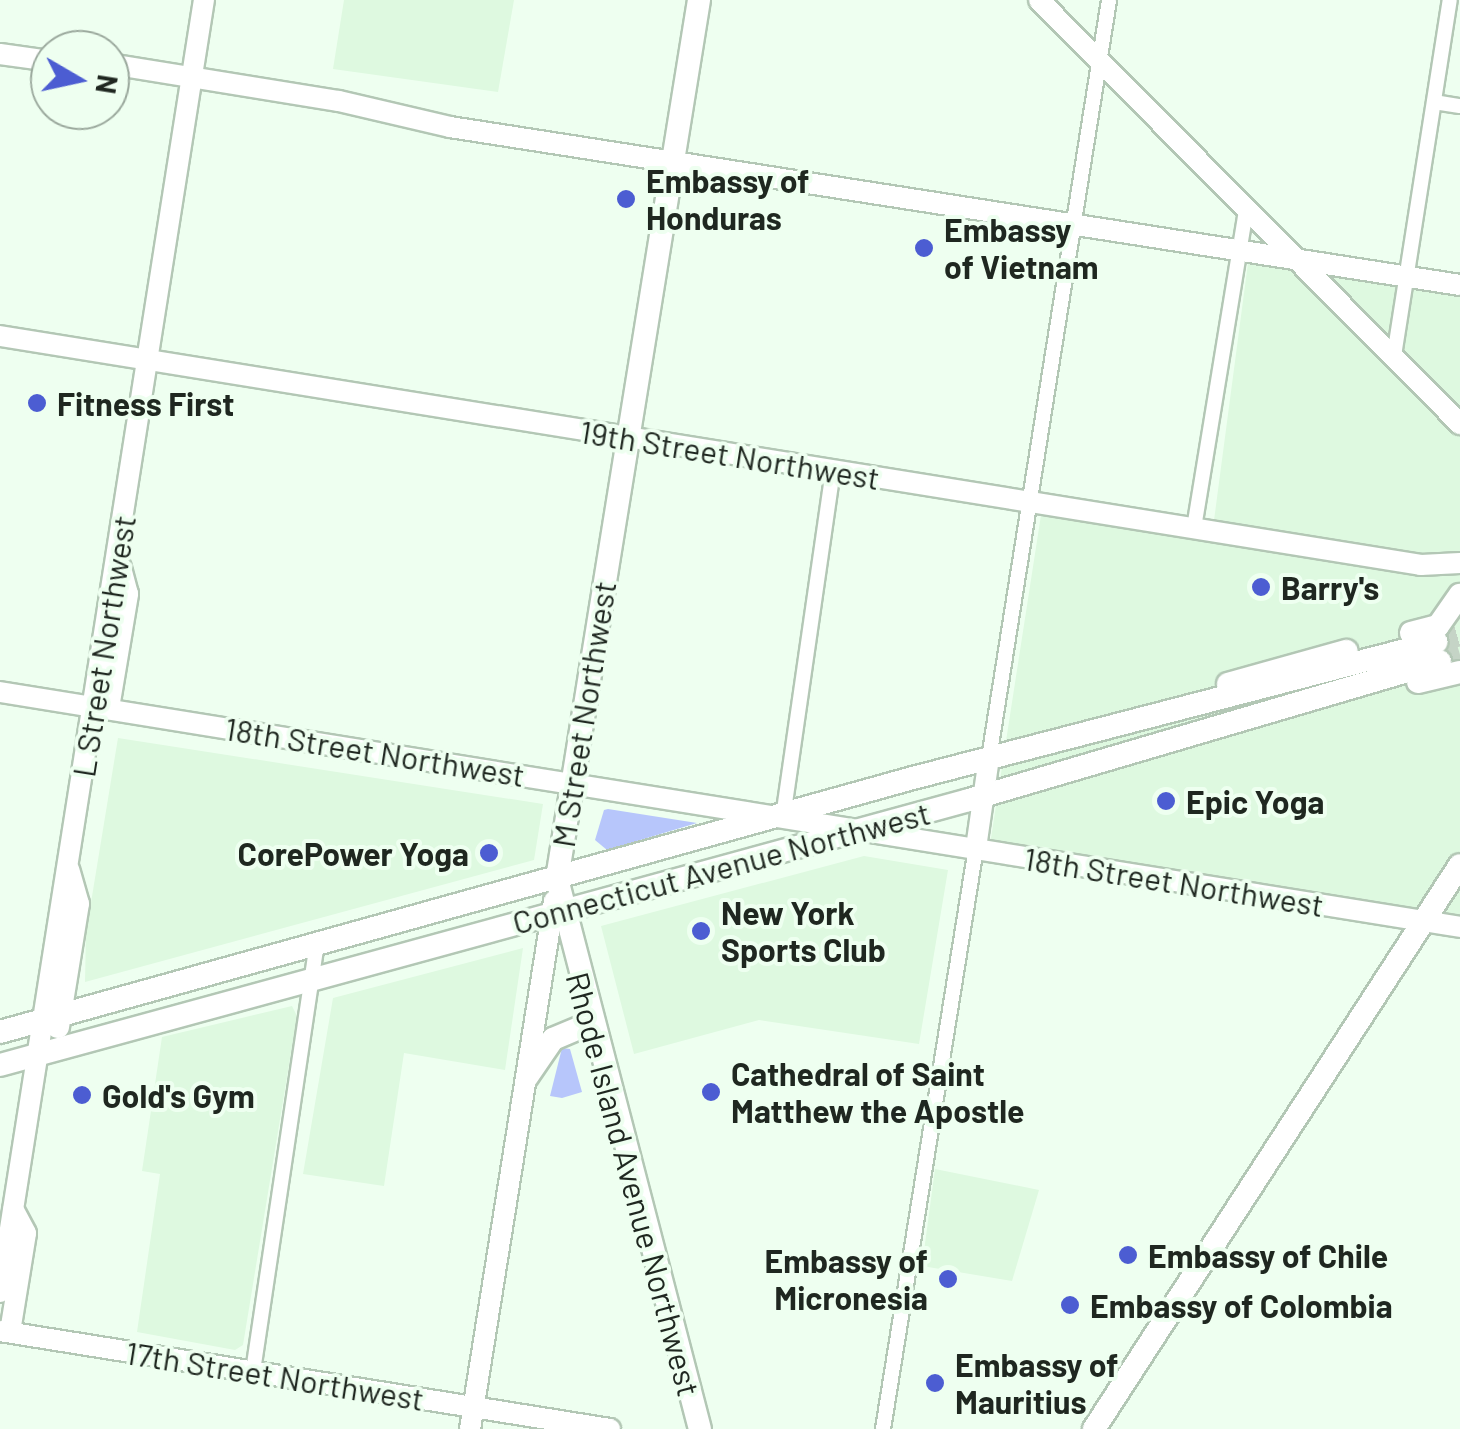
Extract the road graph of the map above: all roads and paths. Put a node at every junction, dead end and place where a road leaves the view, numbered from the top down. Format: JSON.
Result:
{"nodes":[{"id":1,"x":204,"y":0,"type":"edge"},
{"id":2,"x":699,"y":0,"type":"edge"},
{"id":3,"x":1039,"y":0,"type":"edge"},
{"id":4,"x":1109,"y":0,"type":"edge"},
{"id":5,"x":1450,"y":0,"type":"edge"},
{"id":6,"x":0,"y":54,"type":"edge"},
{"id":7,"x":30,"y":58,"type":"edge"},
{"id":8,"x":1100,"y":60,"type":"junction"},
{"id":9,"x":130,"y":67,"type":"edge"},
{"id":10,"x":193,"y":76,"type":"junction"},
{"id":11,"x":1434,"y":102,"type":"junction"},
{"id":12,"x":1460,"y":106,"type":"edge"},
{"id":13,"x":673,"y":162,"type":"junction"},
{"id":14,"x":1246,"y":209,"type":"junction"},
{"id":15,"x":1072,"y":226,"type":"junction"},
{"id":16,"x":1239,"y":252,"type":"junction"},
{"id":17,"x":1295,"y":260,"type":"junction"},
{"id":18,"x":1406,"y":276,"type":"junction"},
{"id":19,"x":1460,"y":285,"type":"edge"},
{"id":20,"x":0,"y":336,"type":"edge"},
{"id":21,"x":1394,"y":356,"type":"junction"},
{"id":22,"x":149,"y":360,"type":"junction"},
{"id":23,"x":1460,"y":424,"type":"edge"},
{"id":24,"x":627,"y":438,"type":"junction"},
{"id":25,"x":833,"y":470,"type":"junction"},
{"id":26,"x":1029,"y":502,"type":"junction"},
{"id":27,"x":1194,"y":528,"type":"junction"},
{"id":28,"x":1460,"y":563,"type":"edge"},
{"id":29,"x":1460,"y":595,"type":"edge"},
{"id":30,"x":1445,"y":658,"type":"edge"},
{"id":31,"x":0,"y":692,"type":"edge"},
{"id":32,"x":102,"y":707,"type":"junction"},
{"id":33,"x":1145,"y":715,"type":"junction"},
{"id":34,"x":989,"y":758,"type":"junction"},
{"id":35,"x":572,"y":783,"type":"junction"},
{"id":36,"x":984,"y":796,"type":"junction"},
{"id":37,"x":783,"y":816,"type":"junction"},
{"id":38,"x":858,"y":829,"type":"junction"},
{"id":39,"x":976,"y":848,"type":"junction"},
{"id":40,"x":1460,"y":865,"type":"edge"},
{"id":41,"x":68,"y":870,"type":"joint"},
{"id":42,"x":557,"y":879,"type":"junction"},
{"id":43,"x":558,"y":911,"type":"junction"},
{"id":44,"x":1424,"y":921,"type":"junction"},
{"id":45,"x":1460,"y":927,"type":"edge"},
{"id":46,"x":317,"y":945,"type":"junction"},
{"id":47,"x":314,"y":978,"type":"junction"},
{"id":48,"x":52,"y":1017,"type":"junction"},
{"id":49,"x":591,"y":1024,"type":"junction"},
{"id":50,"x":0,"y":1032,"type":"edge"},
{"id":51,"x":46,"y":1052,"type":"junction"},
{"id":52,"x":0,"y":1065,"type":"edge"},
{"id":53,"x":527,"y":1077,"type":"junction"},
{"id":54,"x":14,"y":1209,"type":"junction"},
{"id":55,"x":0,"y":1292,"type":"edge"},
{"id":56,"x":5,"y":1331,"type":"edge"},
{"id":57,"x":253,"y":1371,"type":"junction"},
{"id":58,"x":482,"y":1415,"type":"edge"},
{"id":59,"x":470,"y":1429,"type":"edge"},
{"id":60,"x":610,"y":1429,"type":"edge"},
{"id":61,"x":700,"y":1429,"type":"edge"},
{"id":62,"x":883,"y":1429,"type":"edge"},
{"id":63,"x":1094,"y":1429,"type":"edge"}],
"edges":[{"from":1,"to":10,"type":"main road","name":"L Street Northwest"},
{"from":2,"to":13,"type":"main road","name":"M Street Northwest"},
{"from":3,"to":8,"type":"main road"},
{"from":4,"to":8,"type":"street"},
{"from":5,"to":11,"type":"street"},
{"from":6,"to":7,"type":"main road"},
{"from":8,"to":14,"type":"main road"},
{"from":8,"to":15,"type":"street"},
{"from":9,"to":10,"type":"main road"},
{"from":10,"to":13,"type":"main road"},
{"from":10,"to":22,"type":"main road","name":"L Street Northwest"},
{"from":11,"to":12,"type":"street"},
{"from":11,"to":18,"type":"street"},
{"from":13,"to":15,"type":"main road"},
{"from":13,"to":24,"type":"main road","name":"M Street Northwest"},
{"from":14,"to":16,"type":"street"},
{"from":14,"to":17,"type":"main road"},
{"from":15,"to":16,"type":"main road"},
{"from":15,"to":26,"type":"street"},
{"from":16,"to":17,"type":"main road"},
{"from":16,"to":27,"type":"street"},
{"from":17,"to":18,"type":"main road"},
{"from":17,"to":21,"type":"main road"},
{"from":18,"to":19,"type":"main road"},
{"from":18,"to":21,"type":"street"},
{"from":20,"to":22,"type":"main road","name":"19th Street Northwest"},
{"from":21,"to":23,"type":"main road"},
{"from":22,"to":24,"type":"main road","name":"19th Street Northwest"},
{"from":22,"to":32,"type":"main road","name":"L Street Northwest"},
{"from":24,"to":25,"type":"main road","name":"19th Street Northwest"},
{"from":24,"to":35,"type":"main road","name":"M Street Northwest"},
{"from":25,"to":26,"type":"main road","name":"19th Street Northwest"},
{"from":25,"to":37,"type":"street"},
{"from":26,"to":27,"type":"main road","name":"19th Street Northwest"},
{"from":26,"to":34,"type":"street"},
{"from":27,"to":28,"type":"main road","name":"19th Street Northwest"},
{"from":29,"to":33,"type":"main road"},
{"from":30,"to":33,"type":"main road","name":"Connecticut Avenue Northwest"},
{"from":30,"to":36,"type":"main road","name":"Connecticut Avenue Northwest"},
{"from":31,"to":32,"type":"main road","name":"18th Street Northwest"},
{"from":32,"to":35,"type":"main road","name":"18th Street Northwest"},
{"from":32,"to":41,"type":"main road","name":"L Street Northwest"},
{"from":33,"to":34,"type":"main road","name":"Connecticut Avenue Northwest"},
{"from":34,"to":36,"type":"main road"},
{"from":34,"to":37,"type":"main road","name":"Connecticut Avenue Northwest"},
{"from":35,"to":37,"type":"main road","name":"18th Street Northwest"},
{"from":35,"to":42,"type":"main road","name":"M Street Northwest"},
{"from":36,"to":38,"type":"main road","name":"Connecticut Avenue Northwest"},
{"from":36,"to":39,"type":"main road"},
{"from":37,"to":38,"type":"main road","name":"18th Street Northwest"},
{"from":37,"to":42,"type":"main road","name":"Connecticut Avenue Northwest"},
{"from":38,"to":39,"type":"main road","name":"18th Street Northwest"},
{"from":38,"to":43,"type":"main road","name":"Connecticut Avenue Northwest"},
{"from":39,"to":44,"type":"main road","name":"18th Street Northwest"},
{"from":39,"to":62,"type":"street"},
{"from":40,"to":44,"type":"main road"},
{"from":41,"to":48,"type":"main road"},
{"from":42,"to":43,"type":"main road","name":"Rhode Island Avenue Northwest"},
{"from":42,"to":46,"type":"main road","name":"Connecticut Avenue Northwest"},
{"from":43,"to":47,"type":"main road","name":"Connecticut Avenue Northwest"},
{"from":43,"to":49,"type":"main road","name":"Rhode Island Avenue Northwest"},
{"from":43,"to":53,"type":"main road"},
{"from":44,"to":45,"type":"main road","name":"18th Street Northwest"},
{"from":44,"to":63,"type":"main road"},
{"from":46,"to":47,"type":"street"},
{"from":46,"to":48,"type":"main road","name":"Connecticut Avenue Northwest"},
{"from":47,"to":51,"type":"main road","name":"Connecticut Avenue Northwest"},
{"from":47,"to":57,"type":"street"},
{"from":48,"to":50,"type":"main road","name":"Connecticut Avenue Northwest"},
{"from":48,"to":51,"type":"main road"},
{"from":49,"to":53,"type":"main road"},
{"from":49,"to":61,"type":"main road","name":"Rhode Island Avenue Northwest"},
{"from":51,"to":52,"type":"main road","name":"Connecticut Avenue Northwest"},
{"from":51,"to":54,"type":"main road"},
{"from":53,"to":58,"type":"main road"},
{"from":54,"to":55,"type":"main road"},
{"from":54,"to":56,"type":"main road"},
{"from":56,"to":57,"type":"main road","name":"17th Street Northwest"},
{"from":57,"to":58,"type":"main road","name":"17th Street Northwest"},
{"from":58,"to":59,"type":"main road"},
{"from":58,"to":60,"type":"main road","name":"17th Street Northwest"}]}
